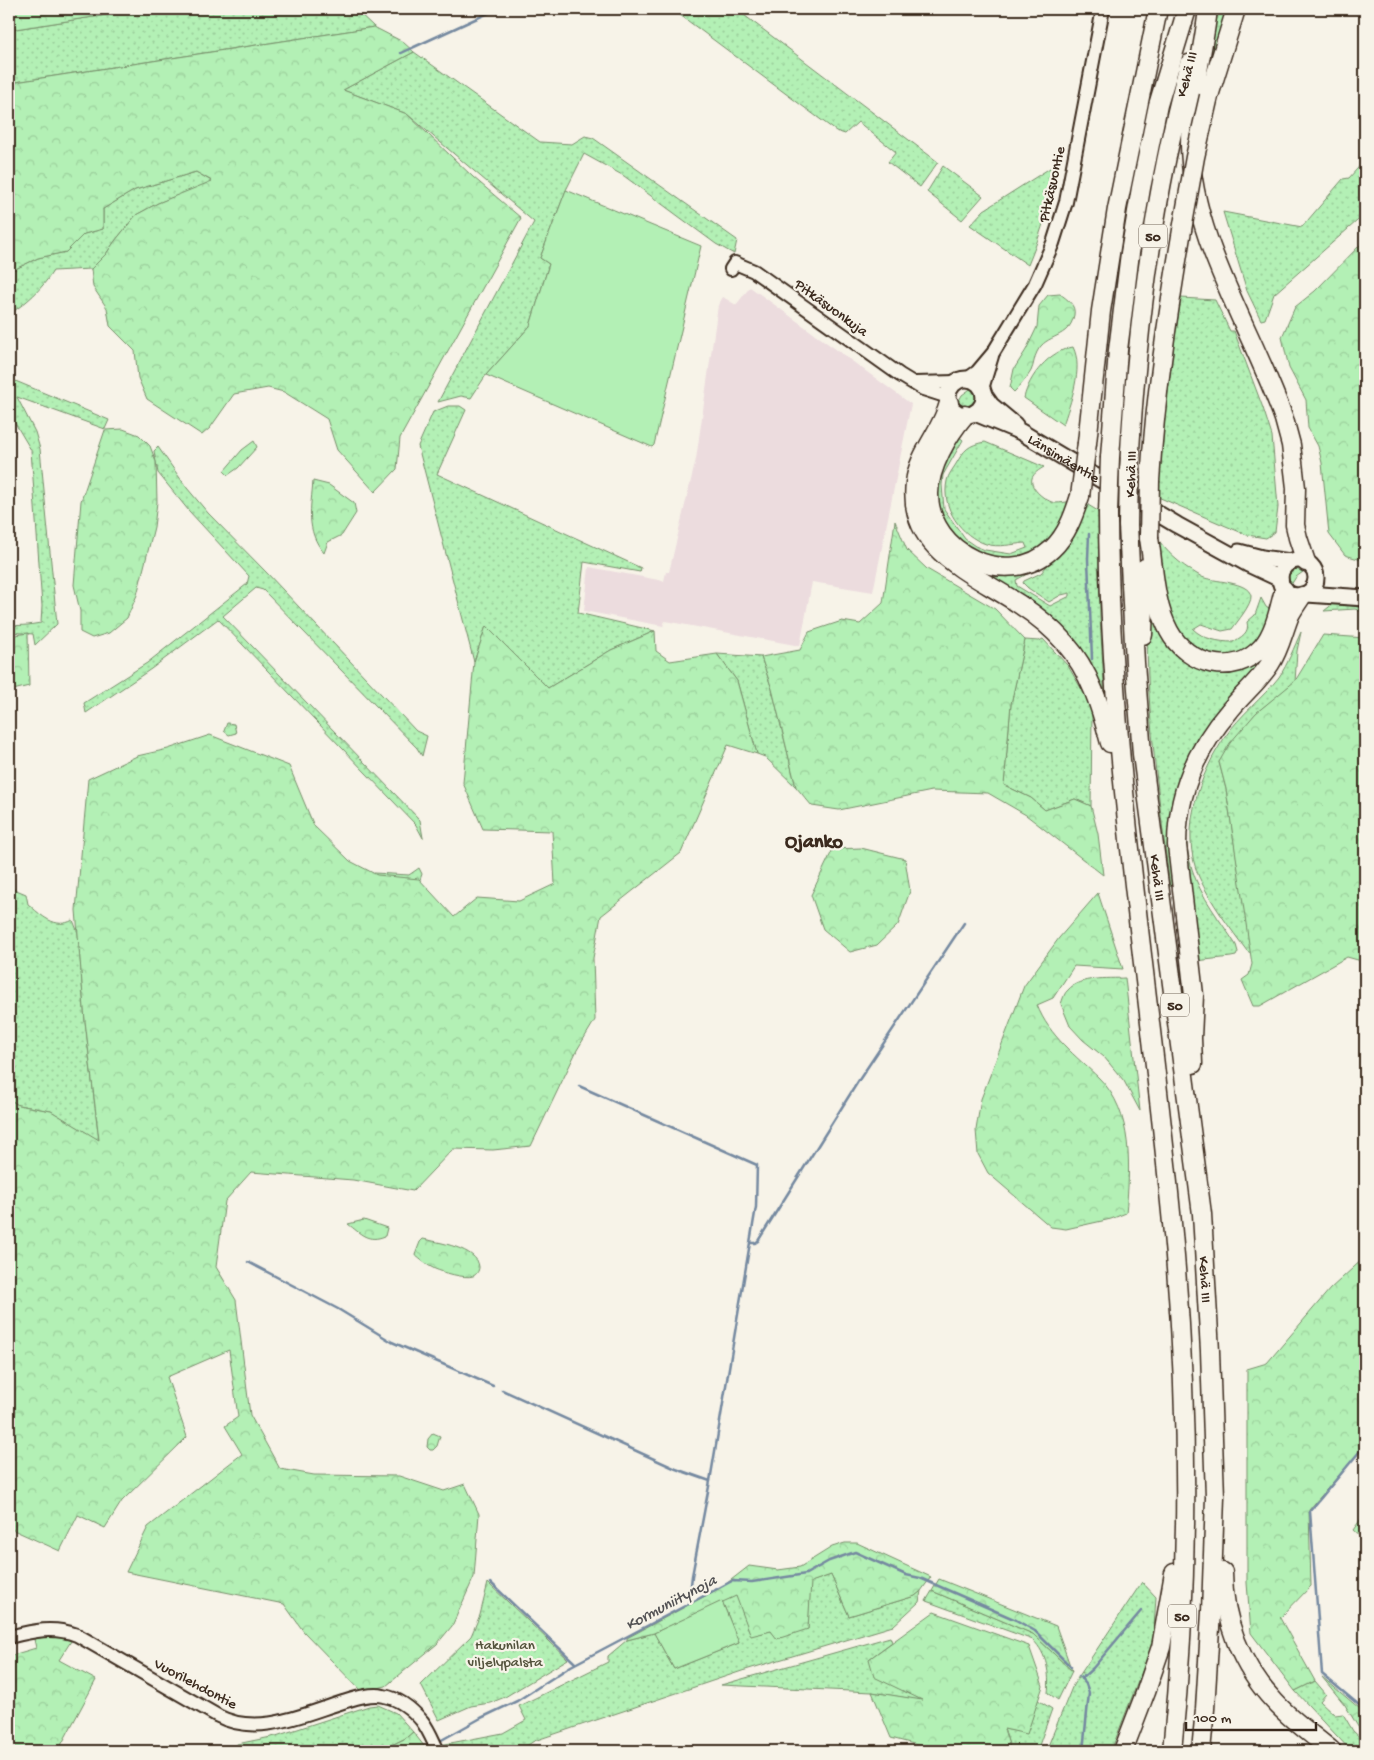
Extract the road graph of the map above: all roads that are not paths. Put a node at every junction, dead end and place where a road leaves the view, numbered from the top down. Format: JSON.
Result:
{"nodes":[{"id":1,"x":1103,"y":9,"type":"edge"},
{"id":2,"x":1151,"y":9,"type":"edge"},
{"id":3,"x":1158,"y":9,"type":"edge"},
{"id":4,"x":1178,"y":9,"type":"edge"},
{"id":5,"x":1187,"y":9,"type":"edge"},
{"id":6,"x":1206,"y":9,"type":"edge"},
{"id":7,"x":1236,"y":9,"type":"edge"},
{"id":8,"x":1144,"y":75,"type":"junction"},
{"id":9,"x":1158,"y":105,"type":"junction"},
{"id":10,"x":731,"y":269,"type":"dead end"},
{"id":11,"x":993,"y":353,"type":"junction"},
{"id":12,"x":962,"y":381,"type":"junction"},
{"id":13,"x":915,"y":383,"type":"junction"},
{"id":14,"x":983,"y":392,"type":"junction"},
{"id":15,"x":949,"y":400,"type":"junction"},
{"id":16,"x":970,"y":414,"type":"junction"},
{"id":17,"x":1021,"y":432,"type":"junction"},
{"id":18,"x":1149,"y":538,"type":"junction"},
{"id":19,"x":1211,"y":543,"type":"junction"},
{"id":20,"x":1298,"y":562,"type":"junction"},
{"id":21,"x":1316,"y":580,"type":"junction"},
{"id":22,"x":1282,"y":585,"type":"junction"},
{"id":23,"x":1304,"y":595,"type":"junction"},
{"id":24,"x":1365,"y":597,"type":"edge"},
{"id":25,"x":1124,"y":794,"type":"junction"},
{"id":26,"x":1148,"y":796,"type":"junction"},
{"id":27,"x":1202,"y":1214,"type":"junction"},
{"id":28,"x":1186,"y":1481,"type":"junction"},
{"id":29,"x":1215,"y":1497,"type":"junction"},
{"id":30,"x":9,"y":1637,"type":"edge"},
{"id":31,"x":438,"y":1751,"type":"edge"},
{"id":32,"x":1123,"y":1751,"type":"edge"},
{"id":33,"x":1172,"y":1751,"type":"edge"},
{"id":34,"x":1201,"y":1751,"type":"edge"},
{"id":35,"x":1332,"y":1751,"type":"edge"}],
"edges":[{"from":1,"to":11,"type":"street","name":"Pitkäsuontie"},
{"from":2,"to":8,"type":"highway"},
{"from":3,"to":8,"type":"highway"},
{"from":4,"to":9,"type":"highway"},
{"from":5,"to":9,"type":"highway","name":"Kehä III","number":"50"},
{"from":6,"to":20,"type":"highway"},
{"from":6,"to":26,"type":"highway","name":"Kehä III","number":"50","bridge":true},
{"from":7,"to":18,"type":"highway","bridge":true},
{"from":8,"to":16,"type":"highway","bridge":true},
{"from":9,"to":25,"type":"highway","name":"Kehä III","number":"50","bridge":true},
{"from":10,"to":13,"type":"street","name":"Pitkäsuonkuja"},
{"from":11,"to":12,"type":"street","name":"Pitkäsuontie"},
{"from":11,"to":14,"type":"street","name":"Pitkäsuontie"},
{"from":12,"to":13,"type":"street","name":"Pitkäsuonkuja"},
{"from":12,"to":14,"type":"main road"},
{"from":12,"to":15,"type":"main road"},
{"from":13,"to":15,"type":"street","name":"Pitkäsuonkuja"},
{"from":14,"to":16,"type":"main road"},
{"from":14,"to":17,"type":"main road","name":"Länsimäentie"},
{"from":15,"to":16,"type":"main road"},
{"from":15,"to":25,"type":"highway"},
{"from":16,"to":17,"type":"main road","name":"Länsimäentie"},
{"from":17,"to":19,"type":"main road","name":"Länsimäentie"},
{"from":18,"to":22,"type":"highway"},
{"from":18,"to":26,"type":"highway"},
{"from":19,"to":20,"type":"main road","name":"Länsimäentie"},
{"from":19,"to":22,"type":"main road","name":"Länsimäentie"},
{"from":20,"to":21,"type":"main road"},
{"from":20,"to":22,"type":"main road"},
{"from":21,"to":23,"type":"main road"},
{"from":21,"to":24,"type":"main road"},
{"from":22,"to":23,"type":"main road"},
{"from":23,"to":24,"type":"main road"},
{"from":23,"to":27,"type":"highway"},
{"from":25,"to":28,"type":"highway","name":"Kehä III","number":"50"},
{"from":26,"to":27,"type":"highway","name":"Kehä III","number":"50"},
{"from":27,"to":29,"type":"highway","name":"Kehä III","number":"50"},
{"from":28,"to":32,"type":"highway"},
{"from":28,"to":33,"type":"highway","name":"Kehä III","number":"50"},
{"from":29,"to":34,"type":"highway","name":"Kehä III","number":"50"},
{"from":29,"to":35,"type":"highway"},
{"from":30,"to":31,"type":"street","name":"Vuorilehdontie"}]}
